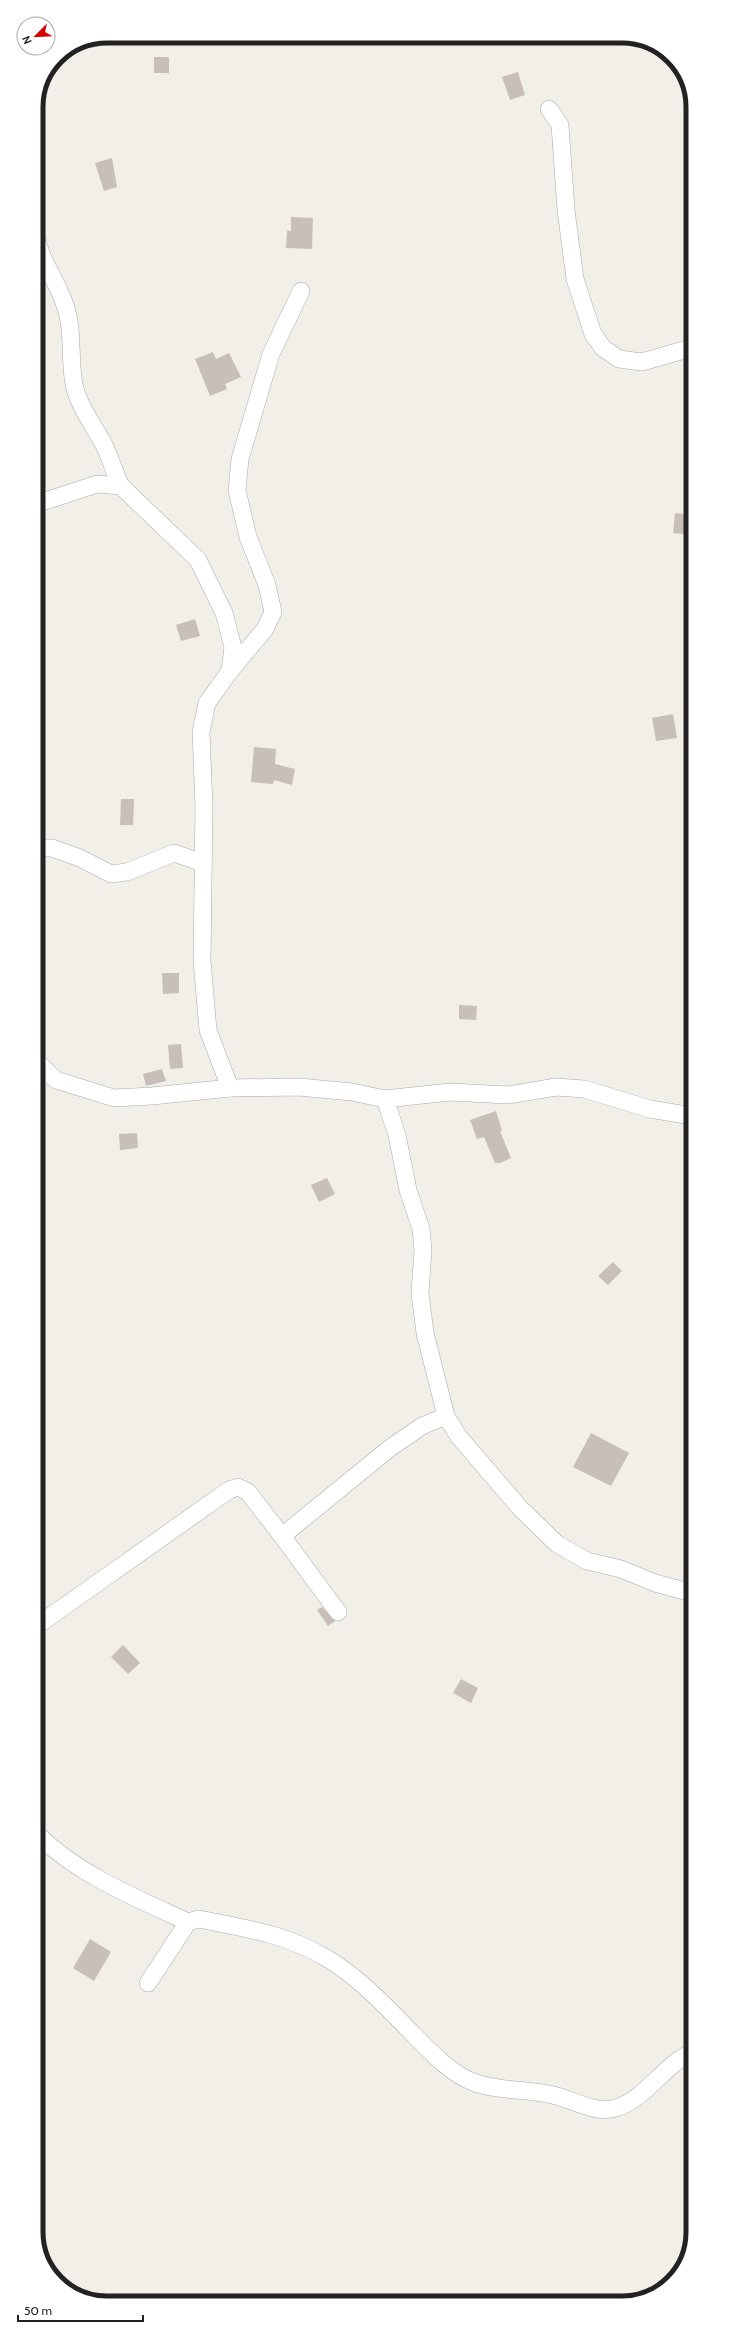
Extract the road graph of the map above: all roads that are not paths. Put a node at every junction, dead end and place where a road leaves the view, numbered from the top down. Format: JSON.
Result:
{"nodes":[{"id":1,"x":550,"y":109,"type":"dead end"},
{"id":2,"x":43,"y":259,"type":"edge"},
{"id":3,"x":301,"y":291,"type":"dead end"},
{"id":4,"x":686,"y":349,"type":"edge"},
{"id":5,"x":122,"y":486,"type":"junction"},
{"id":6,"x":43,"y":502,"type":"edge"},
{"id":7,"x":230,"y":672,"type":"junction"},
{"id":8,"x":43,"y":848,"type":"edge"},
{"id":9,"x":203,"y":863,"type":"junction"},
{"id":10,"x":43,"y":1068,"type":"edge"},
{"id":11,"x":230,"y":1088,"type":"junction"},
{"id":12,"x":385,"y":1098,"type":"junction"},
{"id":13,"x":686,"y":1115,"type":"edge"},
{"id":14,"x":446,"y":1416,"type":"junction"},
{"id":15,"x":282,"y":1536,"type":"junction"},
{"id":16,"x":686,"y":1591,"type":"edge"},
{"id":17,"x":338,"y":1612,"type":"dead end"},
{"id":18,"x":43,"y":1621,"type":"edge"},
{"id":19,"x":43,"y":1839,"type":"edge"},
{"id":20,"x":188,"y":1922,"type":"junction"},
{"id":21,"x":148,"y":1982,"type":"dead end"},
{"id":22,"x":686,"y":2056,"type":"edge"}],
"edges":[{"from":1,"to":4,"type":"street"},
{"from":2,"to":5,"type":"street"},
{"from":3,"to":7,"type":"street"},
{"from":5,"to":6,"type":"street"},
{"from":5,"to":7,"type":"street"},
{"from":7,"to":9,"type":"street"},
{"from":8,"to":9,"type":"street"},
{"from":9,"to":11,"type":"street"},
{"from":10,"to":11,"type":"street"},
{"from":11,"to":12,"type":"street"},
{"from":12,"to":13,"type":"street"},
{"from":12,"to":14,"type":"street"},
{"from":14,"to":15,"type":"street"},
{"from":14,"to":16,"type":"street"},
{"from":15,"to":17,"type":"street"},
{"from":15,"to":18,"type":"street"},
{"from":19,"to":20,"type":"street"},
{"from":20,"to":21,"type":"street"},
{"from":20,"to":22,"type":"street"}]}
